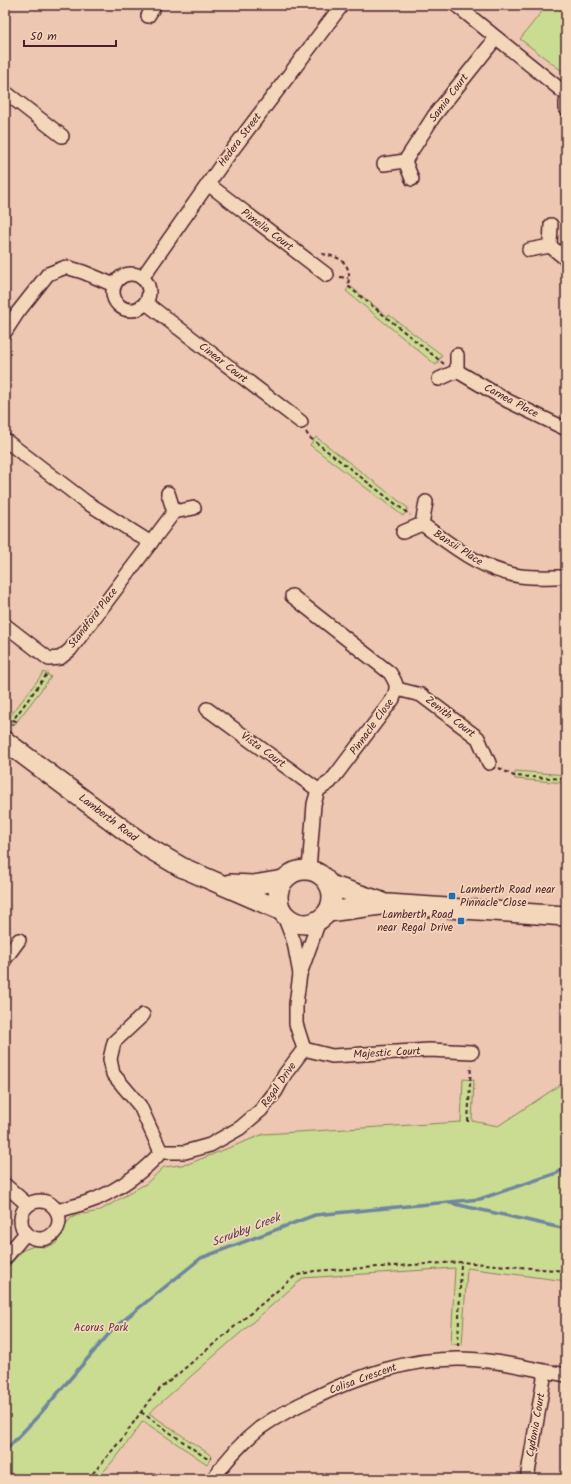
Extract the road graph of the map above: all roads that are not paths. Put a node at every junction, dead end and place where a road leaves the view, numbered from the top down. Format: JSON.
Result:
{"nodes":[{"id":1,"x":342,"y":5,"type":"edge"},
{"id":2,"x":456,"y":5,"type":"edge"},
{"id":3,"x":496,"y":38,"type":"junction"},
{"id":4,"x":5,"y":92,"type":"edge"},
{"id":5,"x":566,"y":94,"type":"edge"},
{"id":6,"x":566,"y":102,"type":"edge"},
{"id":7,"x":566,"y":109,"type":"edge"},
{"id":8,"x":62,"y":136,"type":"dead end"},
{"id":9,"x":405,"y":162,"type":"junction"},
{"id":10,"x":384,"y":164,"type":"dead end"},
{"id":11,"x":412,"y":179,"type":"dead end"},
{"id":12,"x":208,"y":184,"type":"junction"},
{"id":13,"x":551,"y":225,"type":"dead end"},
{"id":14,"x":550,"y":246,"type":"junction"},
{"id":15,"x":529,"y":250,"type":"dead end"},
{"id":16,"x":566,"y":259,"type":"edge"},
{"id":17,"x":327,"y":275,"type":"dead end"},
{"id":18,"x":142,"y":278,"type":"junction"},
{"id":19,"x":114,"y":286,"type":"junction"},
{"id":20,"x":146,"y":303,"type":"junction"},
{"id":21,"x":5,"y":332,"type":"edge"},
{"id":22,"x":457,"y":355,"type":"dead end"},
{"id":23,"x":457,"y":371,"type":"junction"},
{"id":24,"x":440,"y":379,"type":"dead end"},
{"id":25,"x":300,"y":422,"type":"road end"},
{"id":26,"x":566,"y":429,"type":"edge"},
{"id":27,"x":5,"y":440,"type":"edge"},
{"id":28,"x":168,"y":493,"type":"dead end"},
{"id":29,"x":426,"y":502,"type":"dead end"},
{"id":30,"x":194,"y":508,"type":"dead end"},
{"id":31,"x":174,"y":512,"type":"junction"},
{"id":32,"x":422,"y":524,"type":"junction"},
{"id":33,"x":402,"y":532,"type":"dead end"},
{"id":34,"x":151,"y":543,"type":"junction"},
{"id":35,"x":566,"y":577,"type":"edge"},
{"id":36,"x":292,"y":596,"type":"dead end"},
{"id":37,"x":5,"y":625,"type":"edge"},
{"id":38,"x":397,"y":689,"type":"junction"},
{"id":39,"x":207,"y":709,"type":"dead end"},
{"id":40,"x":5,"y":741,"type":"edge"},
{"id":41,"x":489,"y":763,"type":"road end"},
{"id":42,"x":318,"y":790,"type":"junction"},
{"id":43,"x":309,"y":870,"type":"junction"},
{"id":44,"x":283,"y":880,"type":"junction"},
{"id":45,"x":218,"y":883,"type":"junction"},
{"id":46,"x":330,"y":885,"type":"junction"},
{"id":47,"x":388,"y":904,"type":"junction"},
{"id":48,"x":282,"y":913,"type":"junction"},
{"id":49,"x":324,"y":916,"type":"junction"},
{"id":50,"x":564,"y":916,"type":"edge"},
{"id":51,"x":19,"y":940,"type":"dead end"},
{"id":52,"x":5,"y":959,"type":"edge"},
{"id":53,"x":300,"y":974,"type":"junction"},
{"id":54,"x":143,"y":1015,"type":"dead end"},
{"id":55,"x":304,"y":1050,"type":"junction"},
{"id":56,"x":472,"y":1052,"type":"road end"},
{"id":57,"x":161,"y":1152,"type":"junction"},
{"id":58,"x":5,"y":1185,"type":"edge"},
{"id":59,"x":28,"y":1205,"type":"junction"},
{"id":60,"x":57,"y":1211,"type":"junction"},
{"id":61,"x":26,"y":1233,"type":"junction"},
{"id":62,"x":5,"y":1258,"type":"edge"},
{"id":63,"x":545,"y":1372,"type":"junction"},
{"id":64,"x":566,"y":1374,"type":"edge"},
{"id":65,"x":220,"y":1476,"type":"edge"},
{"id":66,"x":527,"y":1479,"type":"edge"}],
"edges":[{"from":1,"to":12,"type":"street","name":"Hedera Street"},
{"from":2,"to":3,"type":"street"},
{"from":3,"to":5,"type":"street"},
{"from":3,"to":9,"type":"street","name":"Samia Court"},
{"from":4,"to":8,"type":"street"},
{"from":6,"to":7,"type":"street"},
{"from":9,"to":10,"type":"street"},
{"from":9,"to":11,"type":"street"},
{"from":12,"to":17,"type":"street","name":"Pimelia Court"},
{"from":12,"to":18,"type":"street","name":"Hedera Street"},
{"from":13,"to":14,"type":"street"},
{"from":14,"to":15,"type":"street"},
{"from":14,"to":16,"type":"street"},
{"from":18,"to":19,"type":"street"},
{"from":18,"to":20,"type":"street"},
{"from":19,"to":20,"type":"street"},
{"from":19,"to":21,"type":"street"},
{"from":20,"to":25,"type":"street","name":"Cinear Court"},
{"from":22,"to":23,"type":"street"},
{"from":23,"to":24,"type":"street"},
{"from":23,"to":26,"type":"street","name":"Carnea Place"},
{"from":27,"to":34,"type":"street"},
{"from":28,"to":31,"type":"street"},
{"from":29,"to":32,"type":"street","name":"Bansii Place"},
{"from":30,"to":31,"type":"street"},
{"from":31,"to":34,"type":"street","name":"Standford Place"},
{"from":32,"to":33,"type":"street","name":"Bansii Place"},
{"from":32,"to":35,"type":"street","name":"Bansii Place"},
{"from":34,"to":37,"type":"street","name":"Standford Place"},
{"from":36,"to":38,"type":"street","name":"Pinnacle Close"},
{"from":38,"to":41,"type":"street","name":"Zenith Court"},
{"from":38,"to":42,"type":"street","name":"Pinnacle Close"},
{"from":39,"to":42,"type":"street","name":"Vista Court"},
{"from":40,"to":45,"type":"street","name":"Lamberth Road"},
{"from":42,"to":43,"type":"street"},
{"from":43,"to":44,"type":"street","name":"Lamberth Road"},
{"from":43,"to":46,"type":"street","name":"Lamberth Road"},
{"from":44,"to":45,"type":"street","name":"Lamberth Road"},
{"from":44,"to":48,"type":"street"},
{"from":45,"to":48,"type":"street","name":"Lamberth Road"},
{"from":46,"to":47,"type":"street","name":"Lamberth Road"},
{"from":46,"to":49,"type":"street"},
{"from":47,"to":49,"type":"street","name":"Lamberth Road"},
{"from":47,"to":50,"type":"street","name":"Lamberth Road"},
{"from":48,"to":49,"type":"street","name":"Lamberth Road"},
{"from":48,"to":53,"type":"street"},
{"from":49,"to":53,"type":"street"},
{"from":51,"to":52,"type":"street"},
{"from":53,"to":55,"type":"street"},
{"from":54,"to":57,"type":"street"},
{"from":55,"to":56,"type":"street","name":"Majestic Court"},
{"from":55,"to":57,"type":"street","name":"Regal Drive"},
{"from":57,"to":60,"type":"street"},
{"from":58,"to":59,"type":"street"},
{"from":59,"to":60,"type":"street"},
{"from":59,"to":61,"type":"street"},
{"from":60,"to":61,"type":"street"},
{"from":61,"to":62,"type":"street"},
{"from":63,"to":64,"type":"street","name":"Colisa Crescent"},
{"from":63,"to":65,"type":"street","name":"Colisa Crescent"},
{"from":63,"to":66,"type":"street","name":"Cydonia Court"}]}
